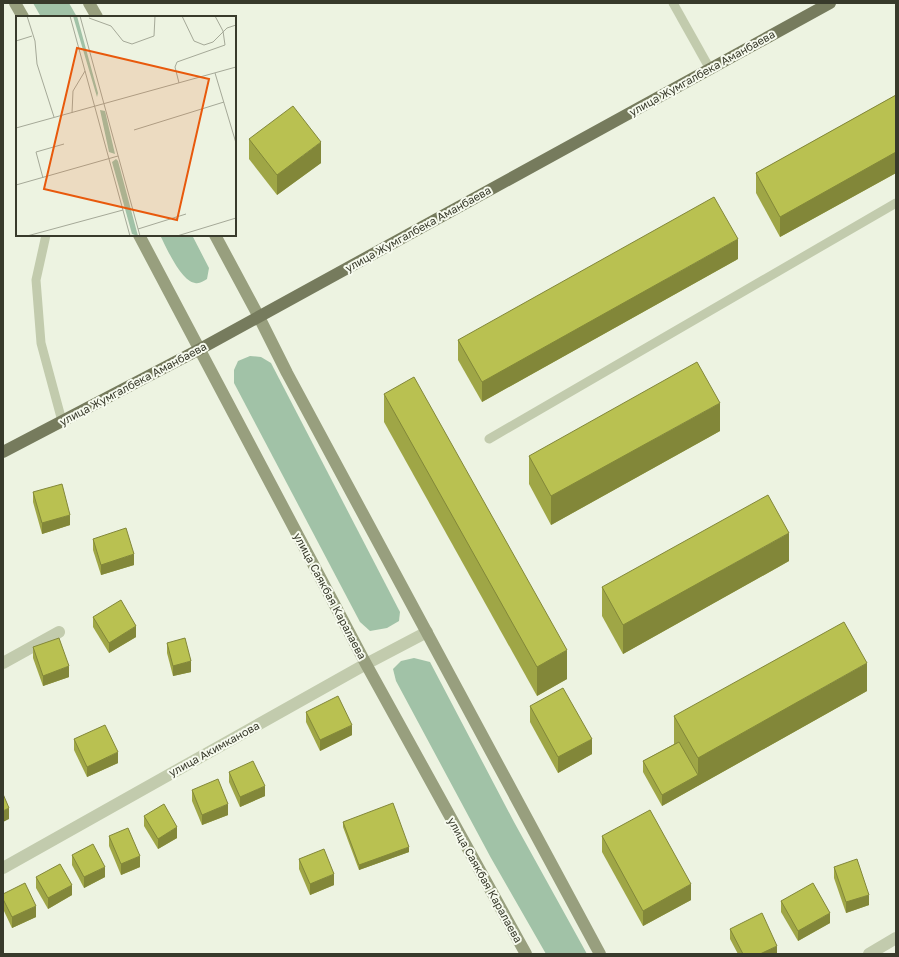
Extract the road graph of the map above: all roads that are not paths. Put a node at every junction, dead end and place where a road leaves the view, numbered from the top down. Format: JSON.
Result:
{"nodes":[{"id":1,"x":15,"y":3,"type":"edge"},
{"id":2,"x":90,"y":3,"type":"edge"},
{"id":3,"x":673,"y":3,"type":"edge"},
{"id":4,"x":830,"y":3,"type":"edge"},
{"id":5,"x":22,"y":16,"type":"edge"},
{"id":6,"x":96,"y":16,"type":"edge"},
{"id":7,"x":710,"y":69,"type":"junction"},
{"id":8,"x":896,"y":203,"type":"edge"},
{"id":9,"x":46,"y":236,"type":"edge"},
{"id":10,"x":140,"y":236,"type":"edge"},
{"id":11,"x":216,"y":236,"type":"edge"},
{"id":12,"x":259,"y":317,"type":"junction"},
{"id":13,"x":200,"y":349,"type":"junction"},
{"id":14,"x":62,"y":421,"type":"junction"},
{"id":15,"x":489,"y":439,"type":"dead end"},
{"id":16,"x":3,"y":452,"type":"edge"},
{"id":17,"x":58,"y":632,"type":"dead end"},
{"id":18,"x":427,"y":632,"type":"junction"},
{"id":19,"x":3,"y":663,"type":"edge"},
{"id":20,"x":366,"y":664,"type":"junction"},
{"id":21,"x":3,"y":868,"type":"edge"},
{"id":22,"x":896,"y":938,"type":"edge"},
{"id":23,"x":526,"y":954,"type":"edge"},
{"id":24,"x":600,"y":954,"type":"edge"},
{"id":25,"x":869,"y":954,"type":"edge"}],
"edges":[{"from":1,"to":5,"type":"street"},
{"from":2,"to":6,"type":"street"},
{"from":3,"to":7,"type":"lane"},
{"from":4,"to":7,"type":"main road","name":"улица Жумгалбека Аманбаева"},
{"from":7,"to":12,"type":"main road","name":"улица Жумгалбека Аманбаева"},
{"from":8,"to":15,"type":"lane"},
{"from":9,"to":14,"type":"lane"},
{"from":10,"to":13,"type":"street","name":"улица Саякбая Каралаева"},
{"from":11,"to":12,"type":"street"},
{"from":12,"to":13,"type":"main road","name":"улица Жумгалбека Аманбаева"},
{"from":12,"to":18,"type":"street"},
{"from":13,"to":14,"type":"main road","name":"улица Жумгалбека Аманбаева"},
{"from":13,"to":20,"type":"street","name":"улица Саякбая Каралаева"},
{"from":14,"to":16,"type":"main road","name":"улица Жумгалбека Аманбаева"},
{"from":17,"to":19,"type":"street"},
{"from":18,"to":20,"type":"street","name":"улица Акимканова"},
{"from":18,"to":24,"type":"street"},
{"from":20,"to":21,"type":"street","name":"улица Акимканова"},
{"from":20,"to":23,"type":"street","name":"улица Саякбая Каралаева"},
{"from":22,"to":25,"type":"street"}]}
